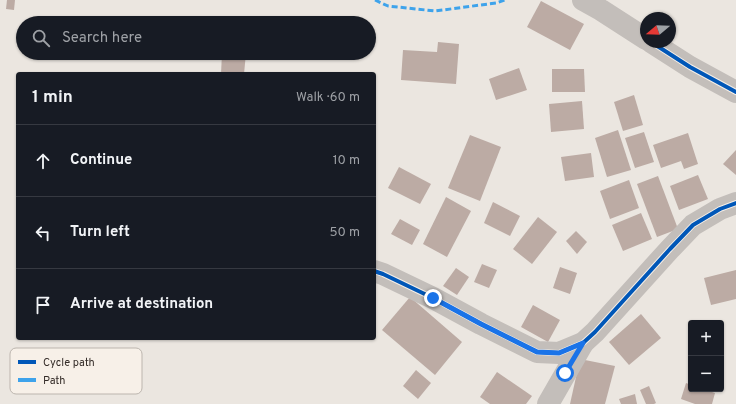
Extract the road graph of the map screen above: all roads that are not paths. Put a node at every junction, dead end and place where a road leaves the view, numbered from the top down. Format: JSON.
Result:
{"nodes":[{"id":1,"x":582,"y":0,"type":"edge"},
{"id":2,"x":640,"y":35,"type":"edge"},
{"id":3,"x":660,"y":48,"type":"edge"},
{"id":4,"x":736,"y":92,"type":"edge"},
{"id":5,"x":736,"y":203,"type":"edge"},
{"id":6,"x":376,"y":272,"type":"edge"},
{"id":7,"x":583,"y":343,"type":"junction"},
{"id":8,"x":548,"y":404,"type":"edge"}],
"edges":[{"from":1,"to":2,"type":"street"},
{"from":3,"to":4,"type":"street"},
{"from":5,"to":7,"type":"street"},
{"from":6,"to":7,"type":"street"},
{"from":7,"to":8,"type":"street"}]}
